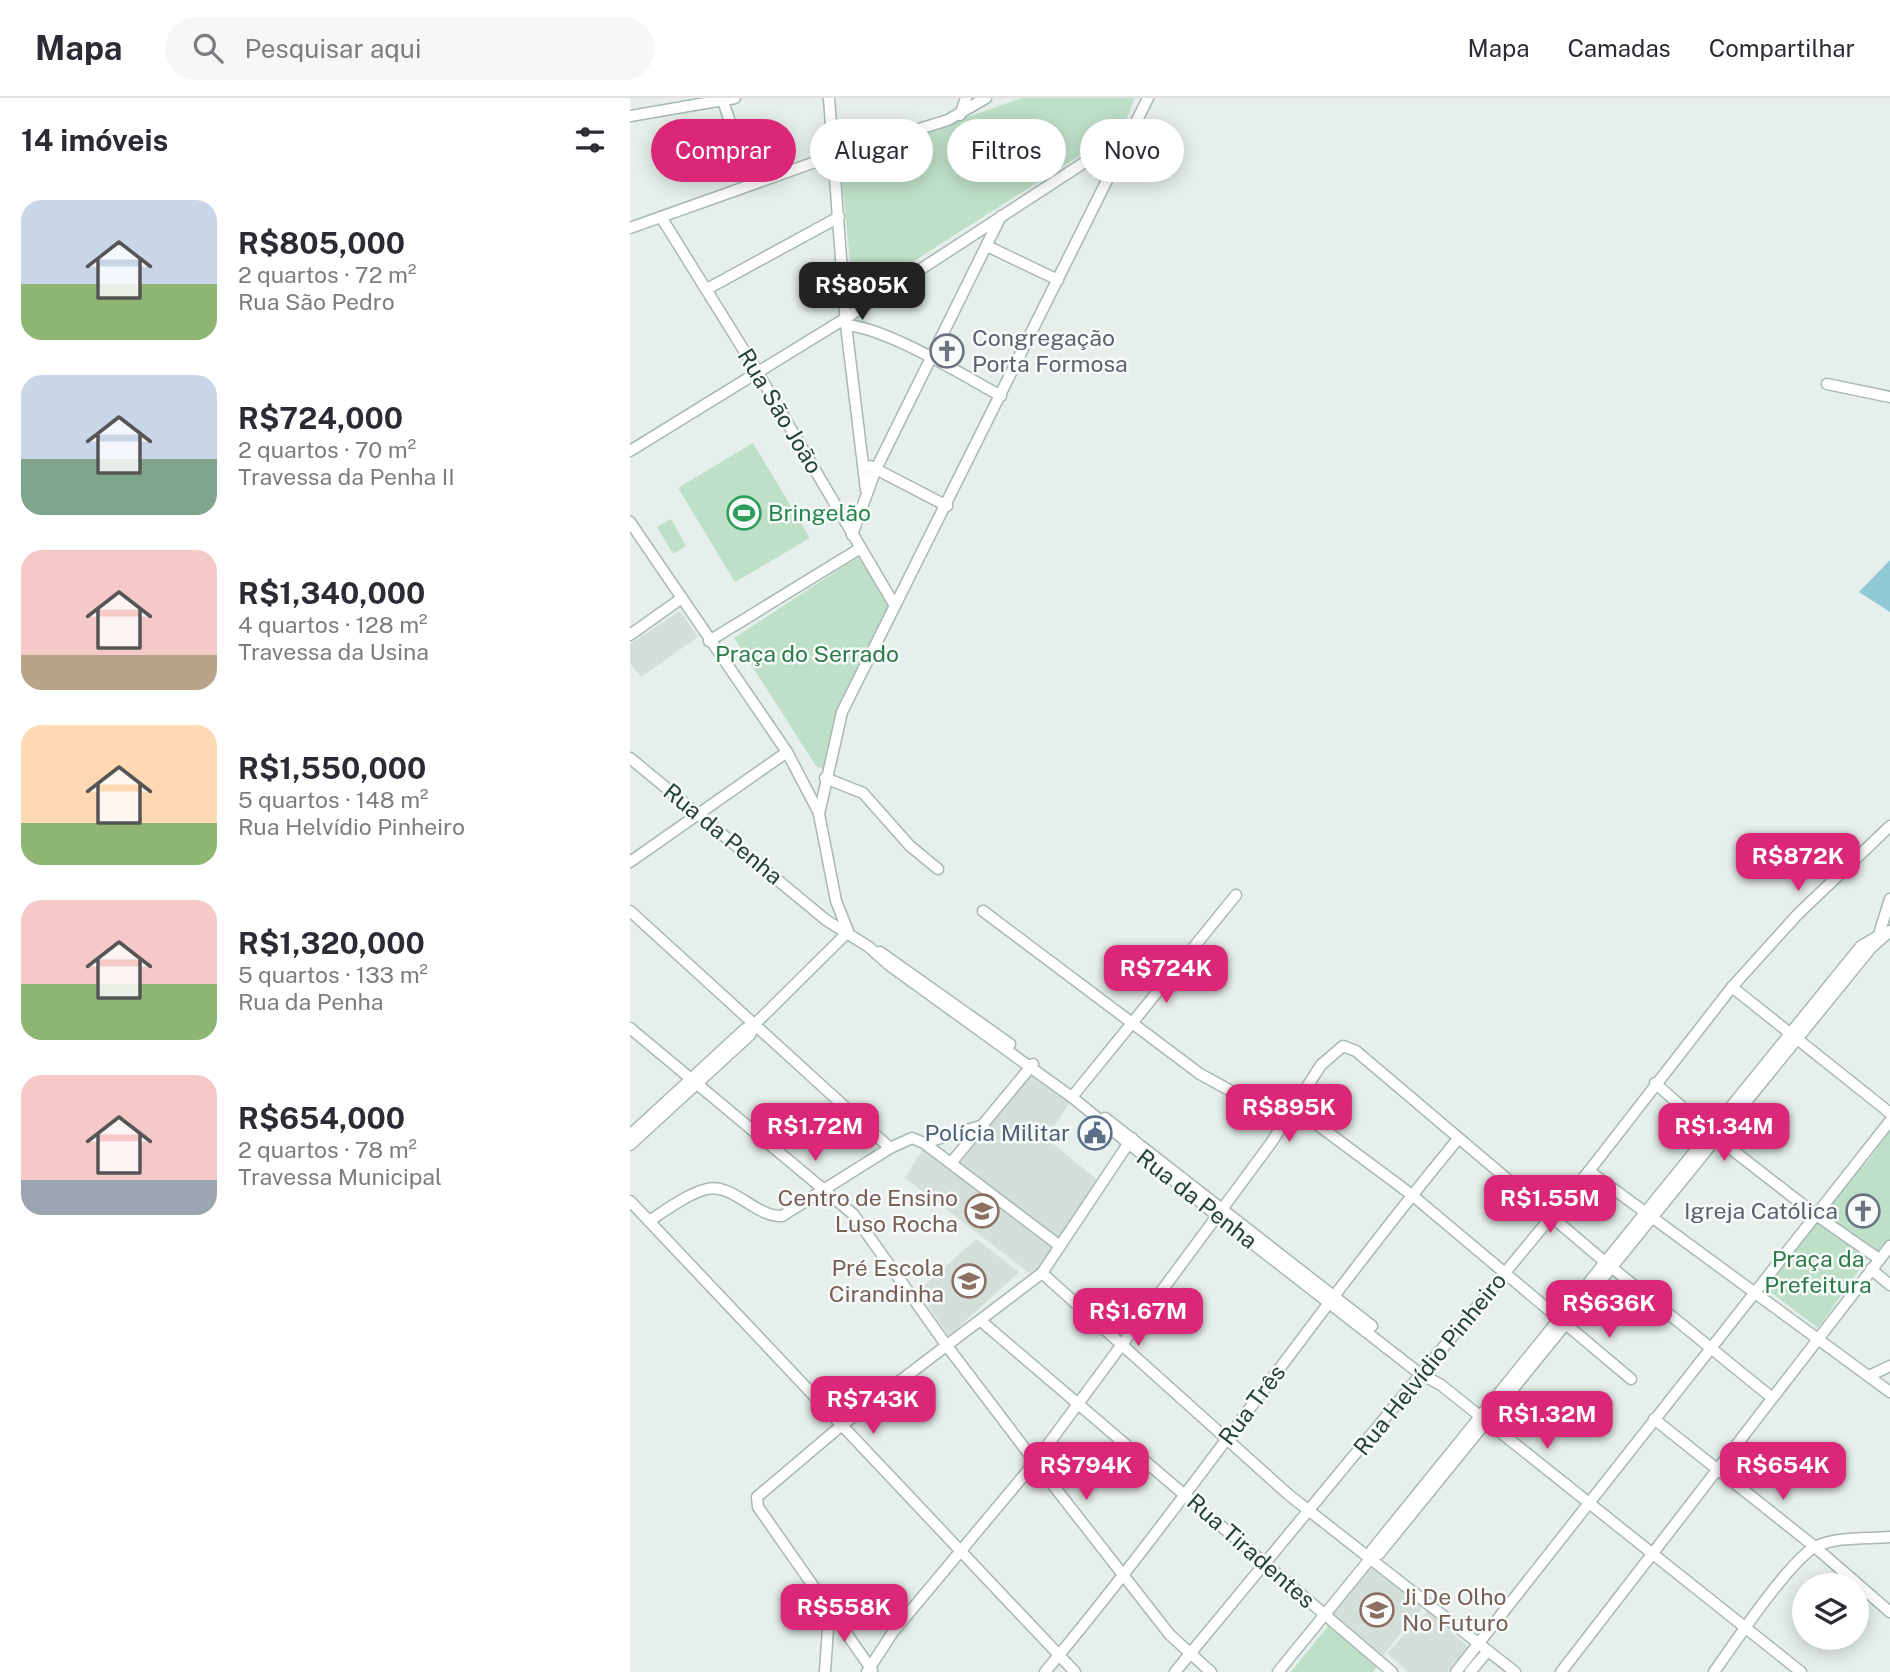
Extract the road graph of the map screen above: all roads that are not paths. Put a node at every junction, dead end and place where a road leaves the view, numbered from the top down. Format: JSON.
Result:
{"nodes":[{"id":1,"x":736,"y":98,"type":"edge"},
{"id":2,"x":829,"y":98,"type":"edge"},
{"id":3,"x":966,"y":98,"type":"edge"},
{"id":4,"x":986,"y":98,"type":"edge"},
{"id":5,"x":1148,"y":98,"type":"edge"},
{"id":6,"x":722,"y":100,"type":"edge"},
{"id":7,"x":960,"y":115,"type":"junction"},
{"id":8,"x":630,"y":116,"type":"edge"},
{"id":9,"x":830,"y":119,"type":"edge"},
{"id":10,"x":1138,"y":119,"type":"edge"},
{"id":11,"x":933,"y":124,"type":"edge"},
{"id":12,"x":810,"y":164,"type":"edge"},
{"id":13,"x":1080,"y":165,"type":"edge"},
{"id":14,"x":835,"y":182,"type":"edge"},
{"id":15,"x":1106,"y":182,"type":"edge"},
{"id":16,"x":751,"y":184,"type":"junction"},
{"id":17,"x":1001,"y":216,"type":"junction"},
{"id":18,"x":661,"y":217,"type":"junction"},
{"id":19,"x":839,"y":217,"type":"junction"},
{"id":20,"x":630,"y":228,"type":"edge"},
{"id":21,"x":974,"y":234,"type":"junction"},
{"id":22,"x":988,"y":243,"type":"junction"},
{"id":23,"x":1058,"y":280,"type":"junction"},
{"id":24,"x":707,"y":289,"type":"junction"},
{"id":25,"x":846,"y":321,"type":"junction"},
{"id":26,"x":932,"y":358,"type":"junction"},
{"id":27,"x":758,"y":373,"type":"junction"},
{"id":28,"x":1827,"y":384,"type":"dead end"},
{"id":29,"x":1001,"y":396,"type":"junction"},
{"id":30,"x":1890,"y":397,"type":"edge"},
{"id":31,"x":630,"y":451,"type":"edge"},
{"id":32,"x":863,"y":462,"type":"junction"},
{"id":33,"x":876,"y":469,"type":"junction"},
{"id":34,"x":866,"y":490,"type":"junction"},
{"id":35,"x":947,"y":506,"type":"junction"},
{"id":36,"x":630,"y":522,"type":"edge"},
{"id":37,"x":852,"y":535,"type":"junction"},
{"id":38,"x":859,"y":549,"type":"junction"},
{"id":39,"x":682,"y":598,"type":"junction"},
{"id":40,"x":895,"y":606,"type":"junction"},
{"id":41,"x":630,"y":635,"type":"edge"},
{"id":42,"x":709,"y":641,"type":"junction"},
{"id":43,"x":787,"y":752,"type":"junction"},
{"id":44,"x":630,"y":758,"type":"edge"},
{"id":45,"x":825,"y":778,"type":"junction"},
{"id":46,"x":698,"y":812,"type":"junction"},
{"id":47,"x":819,"y":814,"type":"junction"},
{"id":48,"x":1890,"y":826,"type":"edge"},
{"id":49,"x":630,"y":862,"type":"edge"},
{"id":50,"x":938,"y":869,"type":"dead end"},
{"id":51,"x":1236,"y":895,"type":"dead end"},
{"id":52,"x":836,"y":899,"type":"junction"},
{"id":53,"x":1890,"y":899,"type":"edge"},
{"id":54,"x":630,"y":911,"type":"edge"},
{"id":55,"x":815,"y":911,"type":"junction"},
{"id":56,"x":983,"y":911,"type":"dead end"},
{"id":57,"x":848,"y":932,"type":"junction"},
{"id":58,"x":1885,"y":934,"type":"edge"},
{"id":59,"x":1890,"y":947,"type":"edge"},
{"id":60,"x":1732,"y":987,"type":"junction"},
{"id":61,"x":755,"y":1024,"type":"junction"},
{"id":62,"x":1130,"y":1024,"type":"junction"},
{"id":63,"x":630,"y":1028,"type":"edge"},
{"id":64,"x":1793,"y":1037,"type":"junction"},
{"id":65,"x":1033,"y":1065,"type":"junction"},
{"id":66,"x":695,"y":1082,"type":"junction"},
{"id":67,"x":1655,"y":1083,"type":"junction"},
{"id":68,"x":1073,"y":1096,"type":"junction"},
{"id":69,"x":1295,"y":1108,"type":"junction"},
{"id":70,"x":1890,"y":1113,"type":"edge"},
{"id":71,"x":1286,"y":1121,"type":"junction"},
{"id":72,"x":1890,"y":1121,"type":"edge"},
{"id":73,"x":985,"y":1125,"type":"junction"},
{"id":74,"x":630,"y":1135,"type":"edge"},
{"id":75,"x":1714,"y":1135,"type":"junction"},
{"id":76,"x":1458,"y":1139,"type":"junction"},
{"id":77,"x":1130,"y":1141,"type":"junction"},
{"id":78,"x":924,"y":1143,"type":"junction"},
{"id":79,"x":630,"y":1145,"type":"edge"},
{"id":80,"x":890,"y":1148,"type":"junction"},
{"id":81,"x":951,"y":1163,"type":"junction"},
{"id":82,"x":1589,"y":1171,"type":"junction"},
{"id":83,"x":825,"y":1189,"type":"junction"},
{"id":84,"x":1412,"y":1195,"type":"junction"},
{"id":85,"x":630,"y":1200,"type":"edge"},
{"id":86,"x":1218,"y":1211,"type":"junction"},
{"id":87,"x":1647,"y":1215,"type":"junction"},
{"id":88,"x":1816,"y":1215,"type":"junction"},
{"id":89,"x":1551,"y":1216,"type":"junction"},
{"id":90,"x":649,"y":1221,"type":"junction"},
{"id":91,"x":1060,"y":1246,"type":"junction"},
{"id":92,"x":1890,"y":1246,"type":"edge"},
{"id":93,"x":1879,"y":1259,"type":"junction"},
{"id":94,"x":1609,"y":1265,"type":"junction"},
{"id":95,"x":1871,"y":1269,"type":"junction"},
{"id":96,"x":1505,"y":1272,"type":"junction"},
{"id":97,"x":1042,"y":1273,"type":"junction"},
{"id":98,"x":1890,"y":1285,"type":"edge"},
{"id":99,"x":1755,"y":1293,"type":"junction"},
{"id":100,"x":1332,"y":1298,"type":"junction"},
{"id":101,"x":981,"y":1321,"type":"junction"},
{"id":102,"x":1563,"y":1321,"type":"junction"},
{"id":103,"x":1817,"y":1338,"type":"junction"},
{"id":104,"x":947,"y":1346,"type":"junction"},
{"id":105,"x":1120,"y":1347,"type":"junction"},
{"id":106,"x":1710,"y":1348,"type":"junction"},
{"id":107,"x":1890,"y":1366,"type":"edge"},
{"id":108,"x":1424,"y":1373,"type":"junction"},
{"id":109,"x":1869,"y":1376,"type":"junction"},
{"id":110,"x":1631,"y":1379,"type":"dead end"},
{"id":111,"x":1890,"y":1392,"type":"edge"},
{"id":112,"x":1771,"y":1396,"type":"junction"},
{"id":113,"x":1077,"y":1405,"type":"junction"},
{"id":114,"x":1654,"y":1419,"type":"junction"},
{"id":115,"x":1483,"y":1420,"type":"junction"},
{"id":116,"x":842,"y":1425,"type":"junction"},
{"id":117,"x":1226,"y":1440,"type":"junction"},
{"id":118,"x":1035,"y":1462,"type":"junction"},
{"id":119,"x":1716,"y":1467,"type":"junction"},
{"id":120,"x":1185,"y":1494,"type":"junction"},
{"id":121,"x":1588,"y":1502,"type":"junction"},
{"id":122,"x":1310,"y":1512,"type":"junction"},
{"id":123,"x":1890,"y":1537,"type":"edge"},
{"id":124,"x":1815,"y":1547,"type":"junction"},
{"id":125,"x":962,"y":1550,"type":"junction"},
{"id":126,"x":1651,"y":1553,"type":"junction"},
{"id":127,"x":1370,"y":1559,"type":"junction"},
{"id":128,"x":1268,"y":1563,"type":"junction"},
{"id":129,"x":1123,"y":1574,"type":"junction"},
{"id":130,"x":1890,"y":1612,"type":"edge"},
{"id":131,"x":1325,"y":1615,"type":"junction"},
{"id":132,"x":832,"y":1616,"type":"junction"},
{"id":133,"x":1746,"y":1627,"type":"junction"},
{"id":134,"x":1478,"y":1645,"type":"junction"},
{"id":135,"x":1487,"y":1653,"type":"junction"},
{"id":136,"x":1060,"y":1654,"type":"junction"},
{"id":137,"x":1189,"y":1655,"type":"junction"},
{"id":138,"x":870,"y":1670,"type":"edge"},
{"id":139,"x":1385,"y":1670,"type":"edge"},
{"id":140,"x":1473,"y":1671,"type":"edge"},
{"id":141,"x":825,"y":1672,"type":"edge"},
{"id":142,"x":1045,"y":1672,"type":"edge"},
{"id":143,"x":1075,"y":1672,"type":"edge"},
{"id":144,"x":1175,"y":1672,"type":"edge"},
{"id":145,"x":1211,"y":1672,"type":"edge"},
{"id":146,"x":1278,"y":1672,"type":"edge"},
{"id":147,"x":1456,"y":1672,"type":"edge"},
{"id":148,"x":1515,"y":1672,"type":"edge"},
{"id":149,"x":1561,"y":1672,"type":"edge"},
{"id":150,"x":1714,"y":1672,"type":"edge"},
{"id":151,"x":1801,"y":1672,"type":"edge"}],
"edges":[{"from":1,"to":6,"type":"street"},
{"from":2,"to":9,"type":"street"},
{"from":3,"to":7,"type":"street"},
{"from":4,"to":7,"type":"street"},
{"from":5,"to":10,"type":"street"},
{"from":6,"to":8,"type":"street"},
{"from":6,"to":16,"type":"street"},
{"from":7,"to":11,"type":"street"},
{"from":12,"to":16,"type":"street"},
{"from":13,"to":17,"type":"street"},
{"from":14,"to":19,"type":"street"},
{"from":15,"to":23,"type":"street"},
{"from":16,"to":18,"type":"street"},
{"from":17,"to":21,"type":"street"},
{"from":17,"to":22,"type":"street"},
{"from":18,"to":20,"type":"street"},
{"from":18,"to":24,"type":"street","name":"Rua São João"},
{"from":19,"to":24,"type":"street"},
{"from":19,"to":25,"type":"street"},
{"from":21,"to":22,"type":"street"},
{"from":21,"to":25,"type":"street"},
{"from":22,"to":23,"type":"street"},
{"from":22,"to":26,"type":"street"},
{"from":23,"to":29,"type":"street"},
{"from":24,"to":27,"type":"street","name":"Rua São João"},
{"from":25,"to":26,"type":"street"},
{"from":25,"to":27,"type":"street"},
{"from":25,"to":32,"type":"street"},
{"from":26,"to":29,"type":"street"},
{"from":26,"to":33,"type":"street"},
{"from":27,"to":31,"type":"street"},
{"from":27,"to":37,"type":"street","name":"Rua São João"},
{"from":28,"to":30,"type":"street"},
{"from":29,"to":35,"type":"street"},
{"from":32,"to":33,"type":"street"},
{"from":32,"to":34,"type":"street"},
{"from":33,"to":34,"type":"street"},
{"from":33,"to":35,"type":"street"},
{"from":34,"to":37,"type":"street"},
{"from":35,"to":40,"type":"street"},
{"from":36,"to":39,"type":"street"},
{"from":37,"to":38,"type":"street","name":"Rua São João"},
{"from":38,"to":40,"type":"street","name":"Rua São João"},
{"from":38,"to":42,"type":"street"},
{"from":39,"to":41,"type":"street"},
{"from":39,"to":42,"type":"street"},
{"from":40,"to":45,"type":"street"},
{"from":42,"to":43,"type":"street"},
{"from":43,"to":46,"type":"street"},
{"from":43,"to":47,"type":"street"},
{"from":44,"to":46,"type":"street","name":"Rua da Penha"},
{"from":45,"to":47,"type":"street"},
{"from":45,"to":50,"type":"street"},
{"from":46,"to":49,"type":"street"},
{"from":46,"to":55,"type":"street","name":"Rua da Penha"},
{"from":47,"to":52,"type":"street"},
{"from":48,"to":60,"type":"street","name":"Rua Helvídio Pinheiro"},
{"from":51,"to":62,"type":"street"},
{"from":52,"to":55,"type":"street"},
{"from":52,"to":57,"type":"street"},
{"from":53,"to":58,"type":"street"},
{"from":54,"to":61,"type":"street"},
{"from":55,"to":57,"type":"street","name":"Rua da Penha"},
{"from":56,"to":62,"type":"street"},
{"from":57,"to":61,"type":"street"},
{"from":57,"to":65,"type":"street","name":"Rua da Penha"},
{"from":58,"to":59,"type":"street"},
{"from":58,"to":64,"type":"street"},
{"from":60,"to":64,"type":"street"},
{"from":60,"to":67,"type":"street","name":"Rua Helvídio Pinheiro"},
{"from":61,"to":66,"type":"street"},
{"from":61,"to":80,"type":"street"},
{"from":62,"to":68,"type":"street"},
{"from":62,"to":71,"type":"street"},
{"from":63,"to":66,"type":"street"},
{"from":64,"to":70,"type":"street"},
{"from":64,"to":75,"type":"street"},
{"from":65,"to":68,"type":"street","name":"Rua da Penha"},
{"from":65,"to":73,"type":"street"},
{"from":66,"to":74,"type":"street"},
{"from":66,"to":79,"type":"street"},
{"from":66,"to":83,"type":"street"},
{"from":67,"to":75,"type":"street"},
{"from":67,"to":82,"type":"street","name":"Rua Helvídio Pinheiro"},
{"from":68,"to":77,"type":"street","name":"Rua da Penha"},
{"from":69,"to":71,"type":"street"},
{"from":69,"to":76,"type":"street"},
{"from":69,"to":84,"type":"street"},
{"from":71,"to":86,"type":"street"},
{"from":72,"to":88,"type":"street"},
{"from":73,"to":78,"type":"street"},
{"from":73,"to":81,"type":"street"},
{"from":75,"to":87,"type":"street"},
{"from":75,"to":88,"type":"street"},
{"from":76,"to":84,"type":"street","name":"Rua Três"},
{"from":76,"to":89,"type":"street"},
{"from":77,"to":86,"type":"street","name":"Rua da Penha"},
{"from":77,"to":91,"type":"street"},
{"from":78,"to":80,"type":"street"},
{"from":78,"to":81,"type":"street"},
{"from":80,"to":83,"type":"street"},
{"from":81,"to":91,"type":"street"},
{"from":82,"to":87,"type":"street"},
{"from":82,"to":89,"type":"street","name":"Rua Helvídio Pinheiro"},
{"from":83,"to":90,"type":"street"},
{"from":83,"to":104,"type":"street"},
{"from":84,"to":96,"type":"street"},
{"from":84,"to":100,"type":"street","name":"Rua Três"},
{"from":85,"to":90,"type":"street"},
{"from":86,"to":100,"type":"street","name":"Rua da Penha"},
{"from":86,"to":105,"type":"street"},
{"from":87,"to":94,"type":"street"},
{"from":87,"to":99,"type":"street"},
{"from":88,"to":93,"type":"street"},
{"from":88,"to":99,"type":"street"},
{"from":89,"to":94,"type":"street"},
{"from":89,"to":96,"type":"street","name":"Rua Helvídio Pinheiro"},
{"from":90,"to":116,"type":"street"},
{"from":91,"to":97,"type":"street"},
{"from":92,"to":93,"type":"street"},
{"from":93,"to":95,"type":"street"},
{"from":94,"to":102,"type":"street"},
{"from":94,"to":106,"type":"street"},
{"from":95,"to":98,"type":"street"},
{"from":95,"to":103,"type":"street"},
{"from":96,"to":102,"type":"street"},
{"from":96,"to":108,"type":"street","name":"Rua Helvídio Pinheiro"},
{"from":97,"to":101,"type":"street"},
{"from":97,"to":105,"type":"street"},
{"from":99,"to":103,"type":"street"},
{"from":99,"to":106,"type":"street"},
{"from":100,"to":108,"type":"street","name":"Rua da Penha"},
{"from":100,"to":117,"type":"street","name":"Rua Três"},
{"from":101,"to":104,"type":"street"},
{"from":101,"to":113,"type":"street","name":"Rua Tiradentes"},
{"from":102,"to":110,"type":"street"},
{"from":102,"to":115,"type":"street"},
{"from":103,"to":109,"type":"street"},
{"from":103,"to":112,"type":"street"},
{"from":104,"to":116,"type":"street"},
{"from":104,"to":118,"type":"street"},
{"from":105,"to":113,"type":"street"},
{"from":105,"to":117,"type":"street"},
{"from":106,"to":112,"type":"street"},
{"from":106,"to":114,"type":"street"},
{"from":107,"to":109,"type":"street"},
{"from":108,"to":115,"type":"street","name":"Rua da Penha"},
{"from":108,"to":122,"type":"street","name":"Rua Helvídio Pinheiro"},
{"from":109,"to":111,"type":"street"},
{"from":112,"to":119,"type":"street"},
{"from":113,"to":118,"type":"street"},
{"from":113,"to":120,"type":"street","name":"Rua Tiradentes"},
{"from":114,"to":119,"type":"street"},
{"from":114,"to":121,"type":"street"},
{"from":115,"to":121,"type":"street","name":"Rua da Penha"},
{"from":115,"to":127,"type":"street"},
{"from":116,"to":125,"type":"street"},
{"from":116,"to":132,"type":"street"},
{"from":117,"to":120,"type":"street","name":"Rua Três"},
{"from":117,"to":122,"type":"street"},
{"from":118,"to":125,"type":"street"},
{"from":118,"to":129,"type":"street"},
{"from":119,"to":124,"type":"street"},
{"from":119,"to":126,"type":"street"},
{"from":120,"to":128,"type":"street","name":"Rua Tiradentes"},
{"from":120,"to":129,"type":"street","name":"Rua Três"},
{"from":121,"to":126,"type":"street","name":"Rua da Penha"},
{"from":121,"to":134,"type":"street"},
{"from":122,"to":127,"type":"street"},
{"from":122,"to":128,"type":"street","name":"Rua Helvídio Pinheiro"},
{"from":123,"to":124,"type":"street"},
{"from":124,"to":130,"type":"street"},
{"from":124,"to":133,"type":"street"},
{"from":125,"to":136,"type":"street"},
{"from":125,"to":138,"type":"street"},
{"from":126,"to":133,"type":"street","name":"Rua da Penha"},
{"from":126,"to":149,"type":"street"},
{"from":127,"to":131,"type":"street"},
{"from":127,"to":134,"type":"street"},
{"from":128,"to":131,"type":"street","name":"Rua Tiradentes"},
{"from":128,"to":137,"type":"street","name":"Rua Helvídio Pinheiro"},
{"from":129,"to":136,"type":"street","name":"Rua Três"},
{"from":129,"to":137,"type":"street"},
{"from":131,"to":139,"type":"street","name":"Rua Tiradentes"},
{"from":131,"to":146,"type":"street"},
{"from":132,"to":138,"type":"street"},
{"from":132,"to":141,"type":"street"},
{"from":133,"to":150,"type":"street"},
{"from":133,"to":151,"type":"street","name":"Rua da Penha"},
{"from":134,"to":135,"type":"street"},
{"from":134,"to":147,"type":"street"},
{"from":135,"to":140,"type":"street"},
{"from":135,"to":148,"type":"street"},
{"from":136,"to":142,"type":"street","name":"Rua Três"},
{"from":136,"to":143,"type":"street"},
{"from":137,"to":144,"type":"street","name":"Rua Helvídio Pinheiro"},
{"from":137,"to":145,"type":"street"}]}
